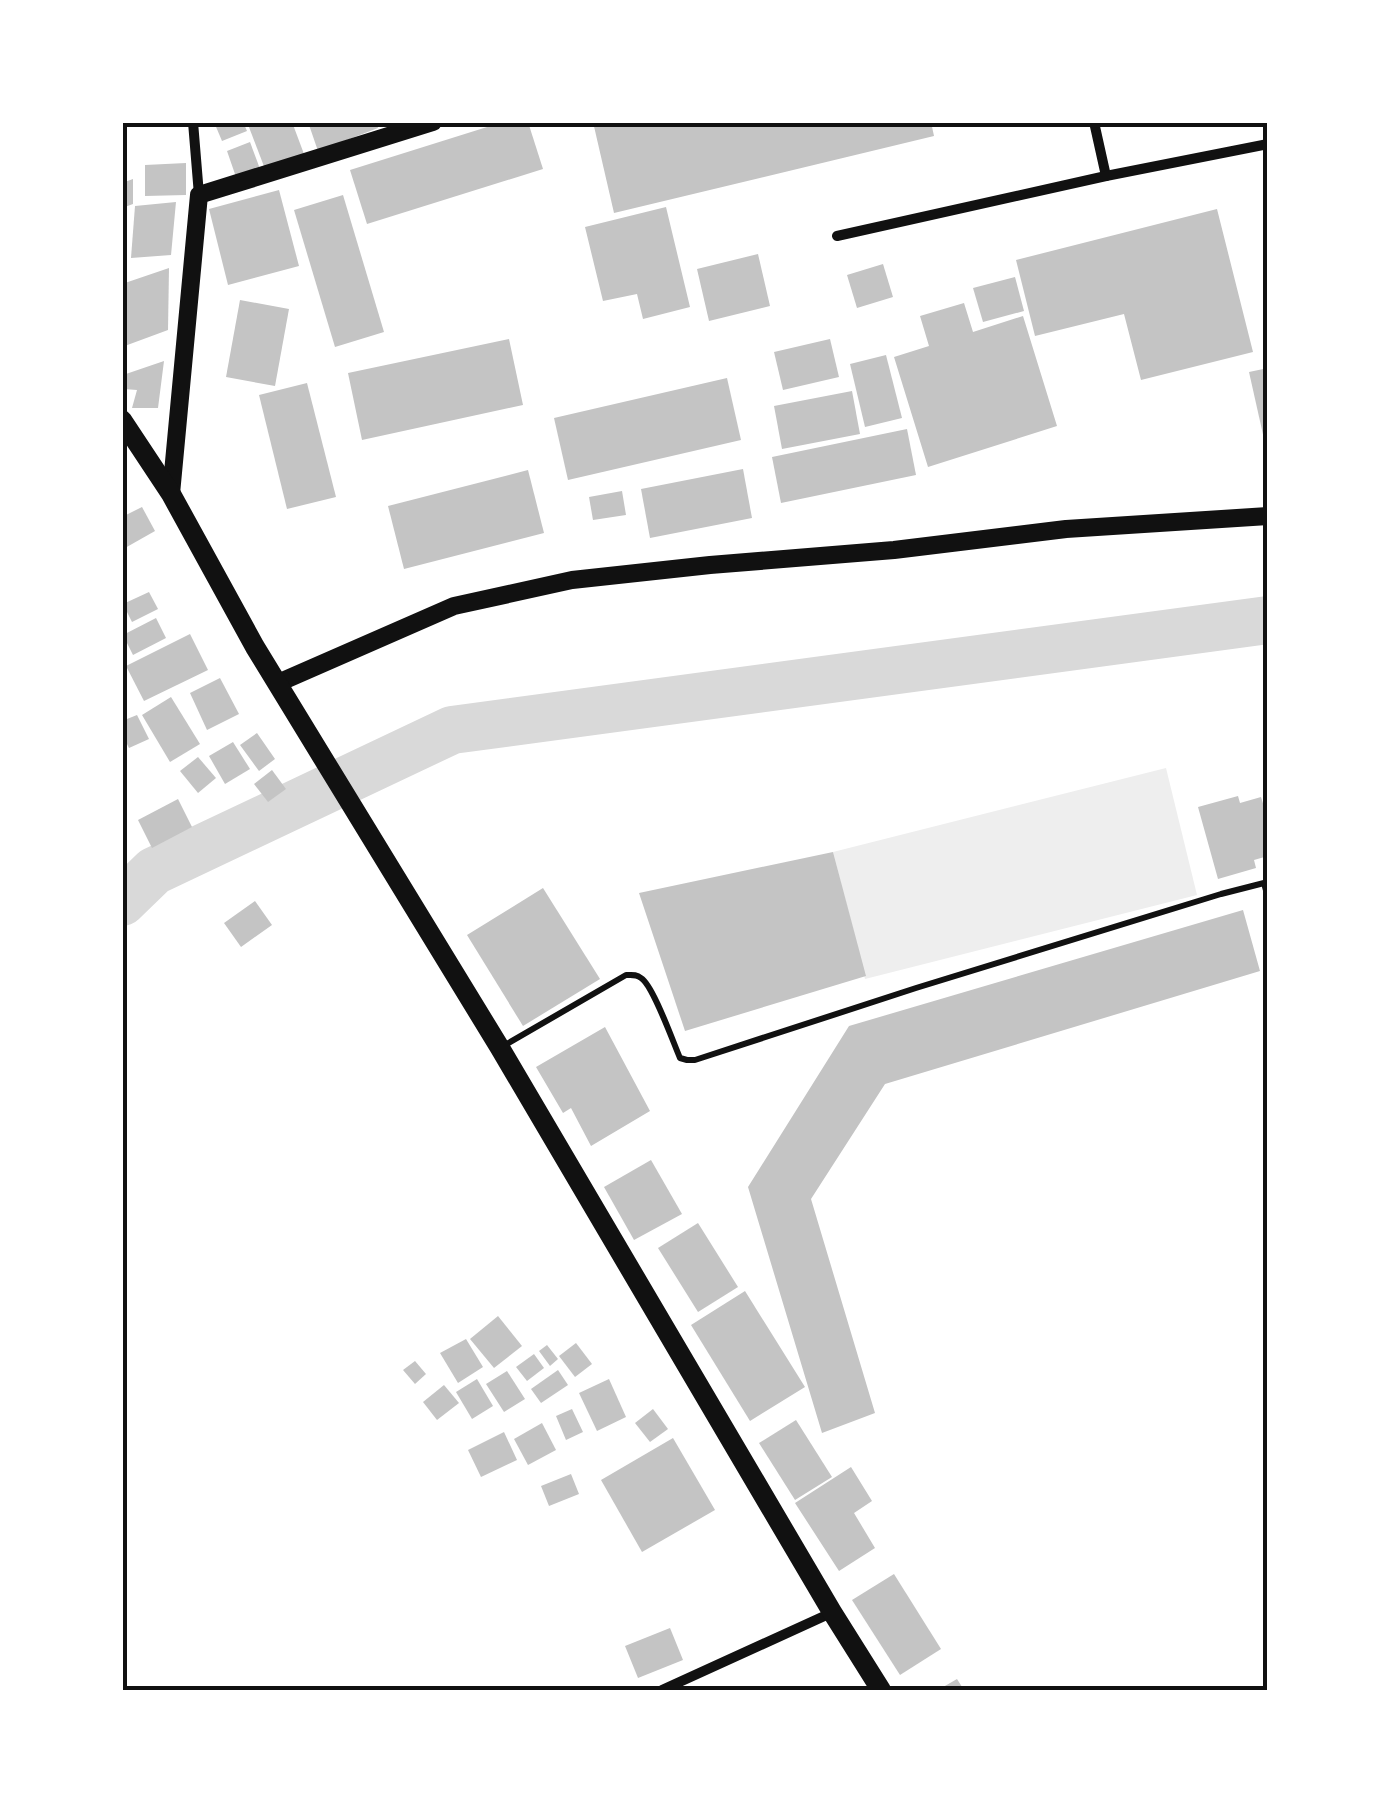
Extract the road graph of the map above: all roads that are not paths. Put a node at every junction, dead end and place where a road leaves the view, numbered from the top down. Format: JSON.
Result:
{"nodes":[{"id":1,"x":192,"y":122,"type":"edge"},
{"id":2,"x":433,"y":122,"type":"edge"},
{"id":3,"x":1094,"y":122,"type":"edge"},
{"id":4,"x":1268,"y":144,"type":"edge"},
{"id":5,"x":1106,"y":176,"type":"junction"},
{"id":6,"x":200,"y":194,"type":"junction"},
{"id":7,"x":837,"y":236,"type":"dead end"},
{"id":8,"x":122,"y":420,"type":"edge"},
{"id":9,"x":172,"y":494,"type":"junction"},
{"id":10,"x":1268,"y":516,"type":"edge"},
{"id":11,"x":278,"y":683,"type":"junction"},
{"id":12,"x":1268,"y":898,"type":"edge"},
{"id":13,"x":500,"y":1048,"type":"junction"},
{"id":14,"x":832,"y":1612,"type":"junction"},
{"id":15,"x":662,"y":1690,"type":"edge"},
{"id":16,"x":881,"y":1690,"type":"edge"}],
"edges":[{"from":1,"to":6,"type":"street"},
{"from":2,"to":6,"type":"street"},
{"from":3,"to":5,"type":"street"},
{"from":4,"to":5,"type":"street"},
{"from":5,"to":7,"type":"street"},
{"from":6,"to":9,"type":"street"},
{"from":8,"to":9,"type":"main road"},
{"from":9,"to":11,"type":"main road"},
{"from":10,"to":11,"type":"street"},
{"from":11,"to":13,"type":"main road"},
{"from":12,"to":13,"type":"lane"},
{"from":13,"to":14,"type":"main road"},
{"from":14,"to":15,"type":"street"},
{"from":14,"to":16,"type":"main road"}]}
